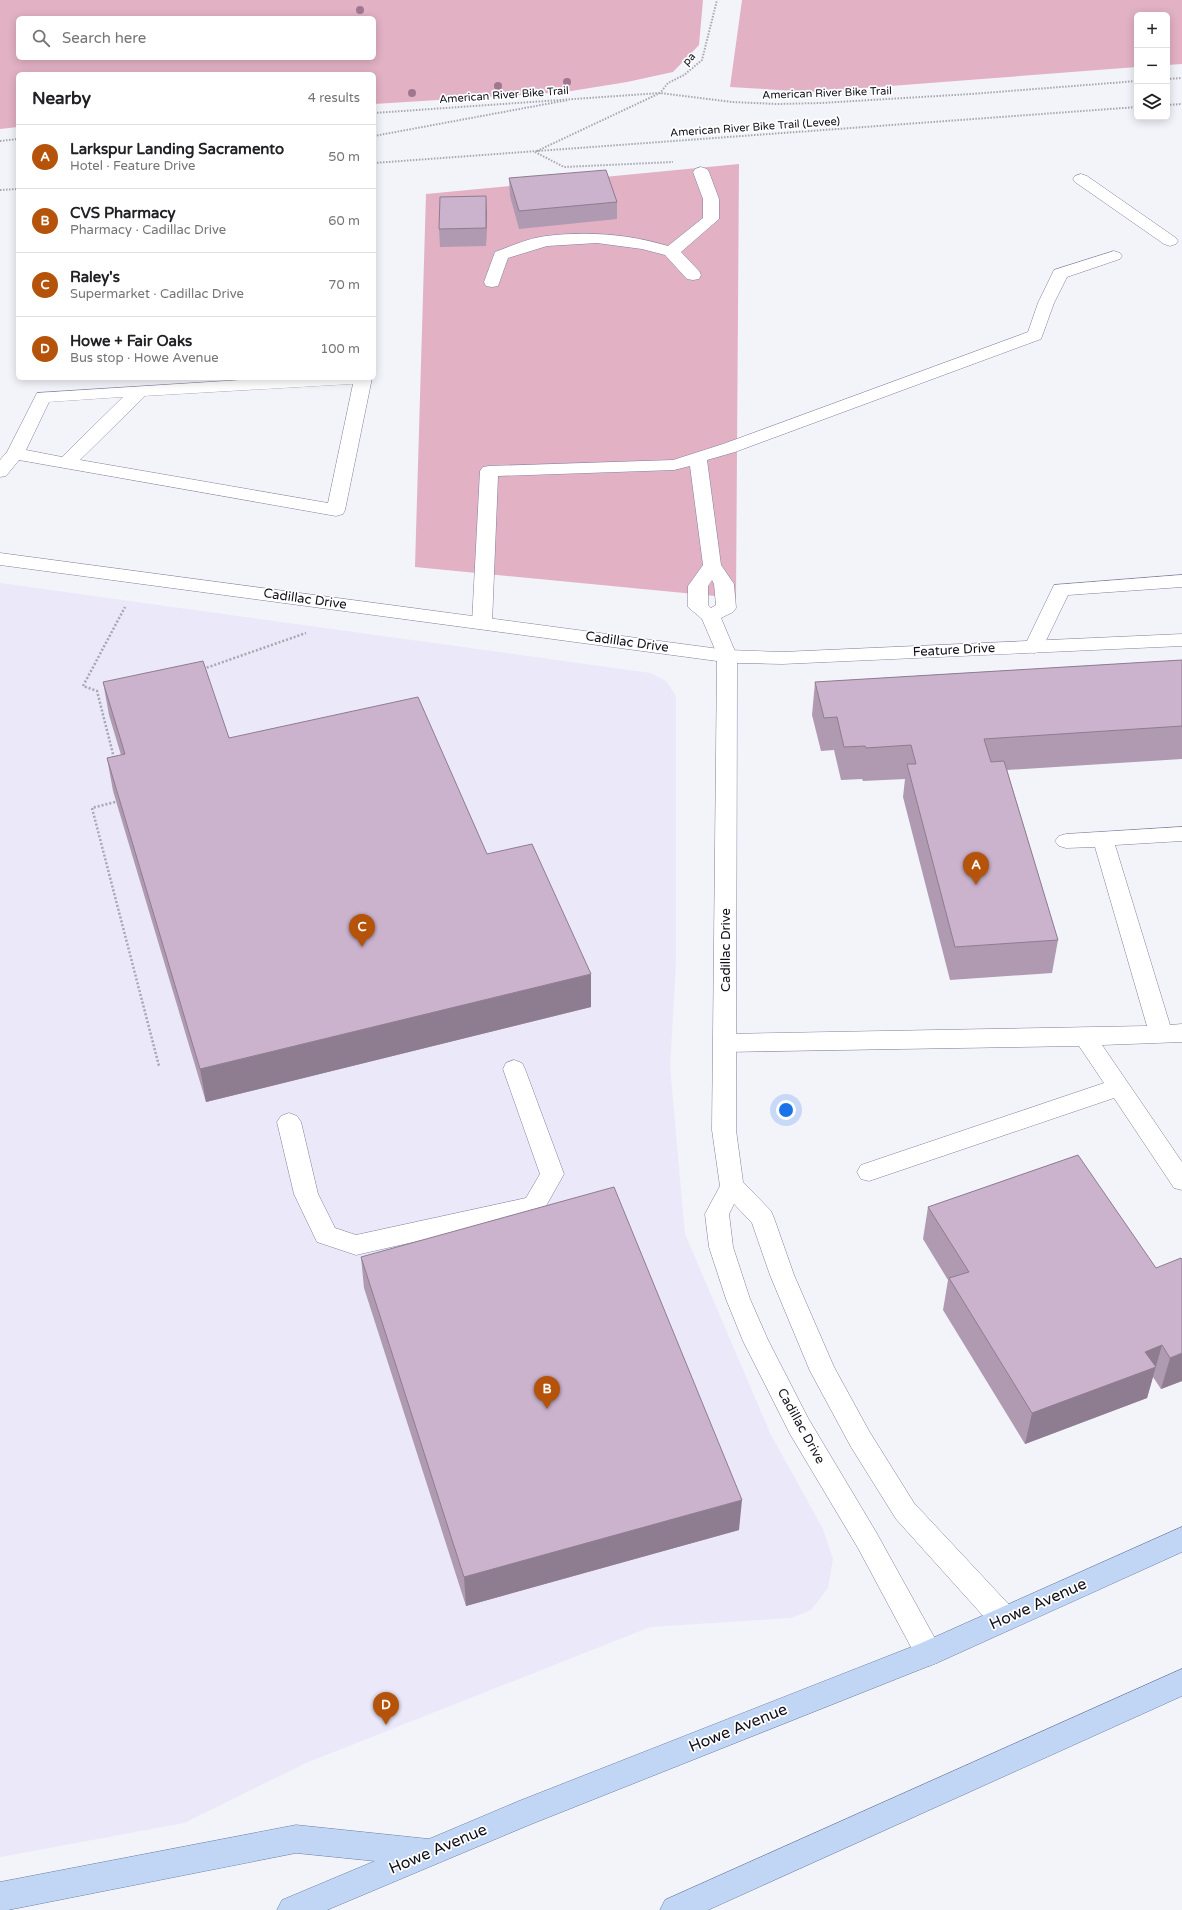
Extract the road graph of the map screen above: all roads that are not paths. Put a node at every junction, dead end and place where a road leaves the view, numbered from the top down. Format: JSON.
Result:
{"nodes":[{"id":1,"x":701,"y":172,"type":"road end"},
{"id":2,"x":1081,"y":179,"type":"dead end"},
{"id":3,"x":1170,"y":240,"type":"dead end"},
{"id":4,"x":671,"y":252,"type":"junction"},
{"id":5,"x":1114,"y":256,"type":"dead end"},
{"id":6,"x":693,"y":275,"type":"dead end"},
{"id":7,"x":492,"y":282,"type":"dead end"},
{"id":8,"x":326,"y":380,"type":"edge"},
{"id":9,"x":364,"y":380,"type":"edge"},
{"id":10,"x":140,"y":391,"type":"junction"},
{"id":11,"x":15,"y":454,"type":"junction"},
{"id":12,"x":698,"y":457,"type":"junction"},
{"id":13,"x":66,"y":463,"type":"junction"},
{"id":14,"x":0,"y":472,"type":"edge"},
{"id":15,"x":0,"y":559,"type":"edge"},
{"id":16,"x":712,"y":565,"type":"junction"},
{"id":17,"x":1182,"y":581,"type":"edge"},
{"id":18,"x":710,"y":616,"type":"junction"},
{"id":19,"x":482,"y":623,"type":"junction"},
{"id":20,"x":1182,"y":640,"type":"edge"},
{"id":21,"x":1034,"y":647,"type":"junction"},
{"id":22,"x":727,"y":656,"type":"junction"},
{"id":23,"x":1182,"y":834,"type":"edge"},
{"id":24,"x":1103,"y":839,"type":"junction"},
{"id":25,"x":1066,"y":841,"type":"dead end"},
{"id":26,"x":1172,"y":1034,"type":"edge"},
{"id":27,"x":1085,"y":1037,"type":"junction"},
{"id":28,"x":726,"y":1043,"type":"junction"},
{"id":29,"x":514,"y":1069,"type":"dead end"},
{"id":30,"x":1119,"y":1087,"type":"junction"},
{"id":31,"x":288,"y":1122,"type":"dead end"},
{"id":32,"x":869,"y":1172,"type":"dead end"},
{"id":33,"x":1182,"y":1181,"type":"edge"},
{"id":34,"x":732,"y":1186,"type":"junction"},
{"id":35,"x":1182,"y":1539,"type":"edge"},
{"id":36,"x":1004,"y":1619,"type":"junction"},
{"id":37,"x":929,"y":1653,"type":"junction"},
{"id":38,"x":1182,"y":1682,"type":"edge"},
{"id":39,"x":428,"y":1852,"type":"junction"},
{"id":40,"x":0,"y":1897,"type":"edge"},
{"id":41,"x":292,"y":1910,"type":"edge"},
{"id":42,"x":675,"y":1910,"type":"edge"}],
"edges":[{"from":1,"to":4,"type":"street"},
{"from":2,"to":3,"type":"street"},
{"from":4,"to":6,"type":"street"},
{"from":4,"to":7,"type":"street"},
{"from":5,"to":12,"type":"street"},
{"from":8,"to":10,"type":"street"},
{"from":9,"to":13,"type":"street"},
{"from":10,"to":11,"type":"street"},
{"from":10,"to":13,"type":"street"},
{"from":11,"to":13,"type":"street"},
{"from":11,"to":14,"type":"street"},
{"from":12,"to":16,"type":"street"},
{"from":12,"to":19,"type":"street"},
{"from":15,"to":19,"type":"street","name":"Cadillac Drive"},
{"from":16,"to":18,"type":"street"},
{"from":16,"to":18,"type":"street"},
{"from":17,"to":21,"type":"street"},
{"from":18,"to":22,"type":"street"},
{"from":19,"to":22,"type":"street","name":"Cadillac Drive"},
{"from":20,"to":21,"type":"street","name":"Feature Drive"},
{"from":21,"to":22,"type":"street","name":"Feature Drive"},
{"from":22,"to":28,"type":"street","name":"Cadillac Drive"},
{"from":23,"to":24,"type":"street"},
{"from":24,"to":25,"type":"street"},
{"from":24,"to":26,"type":"street"},
{"from":26,"to":27,"type":"street"},
{"from":27,"to":28,"type":"street"},
{"from":27,"to":30,"type":"street"},
{"from":28,"to":34,"type":"street","name":"Cadillac Drive"},
{"from":29,"to":31,"type":"street"},
{"from":30,"to":32,"type":"street"},
{"from":30,"to":33,"type":"street"},
{"from":34,"to":36,"type":"street"},
{"from":34,"to":37,"type":"street","name":"Cadillac Drive"},
{"from":35,"to":36,"type":"main road","name":"Howe Avenue"},
{"from":36,"to":37,"type":"main road","name":"Howe Avenue"},
{"from":37,"to":39,"type":"main road","name":"Howe Avenue"},
{"from":38,"to":42,"type":"main road"},
{"from":39,"to":40,"type":"main road"},
{"from":39,"to":41,"type":"main road","name":"Howe Avenue"}]}
